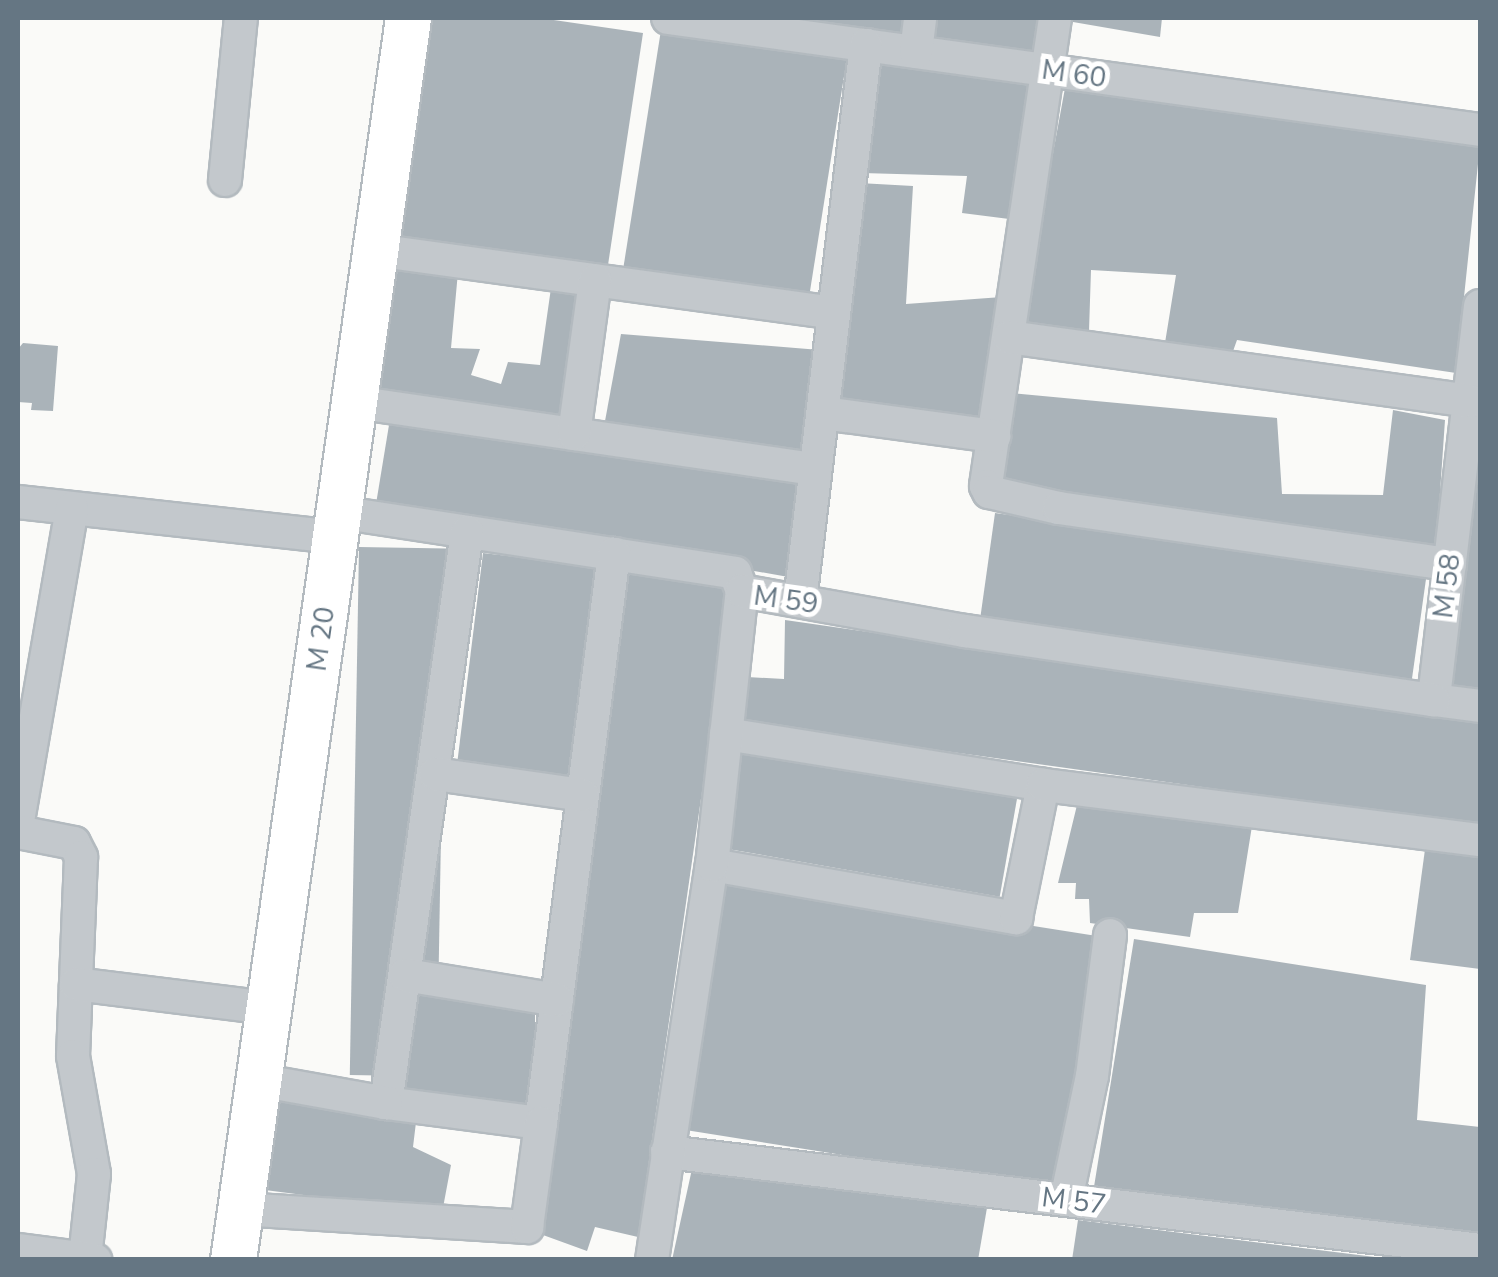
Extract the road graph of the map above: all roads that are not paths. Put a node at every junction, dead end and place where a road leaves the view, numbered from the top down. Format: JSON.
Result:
{"nodes":[{"id":1,"x":241,"y":18,"type":"edge"},
{"id":2,"x":408,"y":18,"type":"edge"},
{"id":3,"x":682,"y":18,"type":"edge"},
{"id":4,"x":920,"y":18,"type":"edge"},
{"id":5,"x":1056,"y":18,"type":"edge"},
{"id":6,"x":804,"y":27,"type":"edge"},
{"id":7,"x":866,"y":45,"type":"junction"},
{"id":8,"x":916,"y":52,"type":"junction"},
{"id":9,"x":1050,"y":70,"type":"junction"},
{"id":10,"x":1480,"y":130,"type":"edge"},
{"id":11,"x":226,"y":180,"type":"dead end"},
{"id":12,"x":376,"y":250,"type":"junction"},
{"id":13,"x":596,"y":280,"type":"junction"},
{"id":14,"x":834,"y":313,"type":"junction"},
{"id":15,"x":1479,"y":324,"type":"edge"},
{"id":16,"x":1009,"y":337,"type":"junction"},
{"id":17,"x":1470,"y":401,"type":"junction"},
{"id":18,"x":354,"y":402,"type":"junction"},
{"id":19,"x":823,"y":413,"type":"junction"},
{"id":20,"x":574,"y":434,"type":"junction"},
{"id":21,"x":994,"y":436,"type":"junction"},
{"id":22,"x":1472,"y":452,"type":"edge"},
{"id":23,"x":816,"y":469,"type":"junction"},
{"id":24,"x":18,"y":502,"type":"edge"},
{"id":25,"x":72,"y":508,"type":"junction"},
{"id":26,"x":337,"y":524,"type":"junction"},
{"id":27,"x":467,"y":532,"type":"junction"},
{"id":28,"x":614,"y":554,"type":"junction"},
{"id":29,"x":1450,"y":564,"type":"junction"},
{"id":30,"x":742,"y":591,"type":"junction"},
{"id":31,"x":800,"y":601,"type":"junction"},
{"id":32,"x":1434,"y":700,"type":"junction"},
{"id":33,"x":1480,"y":706,"type":"edge"},
{"id":34,"x":726,"y":734,"type":"junction"},
{"id":35,"x":435,"y":774,"type":"junction"},
{"id":36,"x":1043,"y":785,"type":"junction"},
{"id":37,"x":583,"y":795,"type":"junction"},
{"id":38,"x":18,"y":821,"type":"edge"},
{"id":39,"x":18,"y":832,"type":"edge"},
{"id":40,"x":1480,"y":840,"type":"edge"},
{"id":41,"x":712,"y":865,"type":"junction"},
{"id":42,"x":1110,"y":934,"type":"dead end"},
{"id":43,"x":406,"y":976,"type":"junction"},
{"id":44,"x":76,"y":984,"type":"junction"},
{"id":45,"x":557,"y":1000,"type":"junction"},
{"id":46,"x":268,"y":1008,"type":"junction"},
{"id":47,"x":258,"y":1080,"type":"junction"},
{"id":48,"x":386,"y":1104,"type":"junction"},
{"id":49,"x":542,"y":1123,"type":"junction"},
{"id":50,"x":667,"y":1152,"type":"junction"},
{"id":51,"x":1066,"y":1200,"type":"junction"},
{"id":52,"x":240,"y":1209,"type":"junction"},
{"id":53,"x":1480,"y":1250,"type":"edge"},
{"id":54,"x":26,"y":1254,"type":"edge"},
{"id":55,"x":90,"y":1259,"type":"edge"},
{"id":56,"x":232,"y":1260,"type":"edge"},
{"id":57,"x":652,"y":1260,"type":"edge"}],
"edges":[{"from":1,"to":11,"type":"street"},
{"from":2,"to":12,"type":"street","name":"M 20"},
{"from":3,"to":6,"type":"street","name":"M 60"},
{"from":4,"to":8,"type":"street"},
{"from":5,"to":9,"type":"street"},
{"from":6,"to":7,"type":"street","name":"M 60"},
{"from":7,"to":8,"type":"street","name":"M 60"},
{"from":7,"to":14,"type":"street"},
{"from":8,"to":9,"type":"street","name":"M 60"},
{"from":9,"to":10,"type":"street","name":"M 60"},
{"from":9,"to":16,"type":"street"},
{"from":12,"to":13,"type":"street"},
{"from":12,"to":18,"type":"street","name":"M 20"},
{"from":13,"to":14,"type":"street"},
{"from":13,"to":20,"type":"street"},
{"from":14,"to":19,"type":"street"},
{"from":15,"to":17,"type":"street","name":"M 58"},
{"from":16,"to":17,"type":"street"},
{"from":16,"to":21,"type":"street"},
{"from":17,"to":22,"type":"street","name":"M 58"},
{"from":18,"to":20,"type":"street"},
{"from":18,"to":26,"type":"street","name":"M 20"},
{"from":19,"to":21,"type":"street"},
{"from":19,"to":23,"type":"street"},
{"from":20,"to":23,"type":"street"},
{"from":21,"to":29,"type":"street"},
{"from":22,"to":29,"type":"street","name":"M 58"},
{"from":23,"to":31,"type":"street"},
{"from":24,"to":25,"type":"street"},
{"from":25,"to":26,"type":"street"},
{"from":25,"to":38,"type":"street"},
{"from":26,"to":27,"type":"street"},
{"from":26,"to":46,"type":"street","name":"M 20"},
{"from":27,"to":28,"type":"street"},
{"from":27,"to":35,"type":"street"},
{"from":28,"to":30,"type":"street"},
{"from":28,"to":37,"type":"street"},
{"from":29,"to":32,"type":"street","name":"M 58"},
{"from":30,"to":31,"type":"street","name":"M 59"},
{"from":30,"to":34,"type":"street","name":"M 59"},
{"from":31,"to":32,"type":"street","name":"M 59"},
{"from":32,"to":33,"type":"street"},
{"from":34,"to":36,"type":"street"},
{"from":34,"to":41,"type":"street","name":"M 59"},
{"from":35,"to":37,"type":"street"},
{"from":35,"to":43,"type":"street"},
{"from":36,"to":40,"type":"street"},
{"from":36,"to":41,"type":"street"},
{"from":37,"to":45,"type":"street"},
{"from":39,"to":44,"type":"street"},
{"from":41,"to":50,"type":"street","name":"M 59"},
{"from":42,"to":51,"type":"street"},
{"from":43,"to":45,"type":"street"},
{"from":43,"to":48,"type":"street"},
{"from":44,"to":46,"type":"street"},
{"from":44,"to":55,"type":"street"},
{"from":45,"to":49,"type":"street"},
{"from":46,"to":47,"type":"street","name":"M 20"},
{"from":47,"to":48,"type":"street"},
{"from":47,"to":52,"type":"street","name":"M 20"},
{"from":48,"to":49,"type":"street"},
{"from":49,"to":52,"type":"street"},
{"from":50,"to":51,"type":"street","name":"M 57"},
{"from":50,"to":57,"type":"street","name":"M 59"},
{"from":51,"to":53,"type":"street","name":"M 57"},
{"from":52,"to":56,"type":"street","name":"M 20"},
{"from":54,"to":55,"type":"street"}]}
